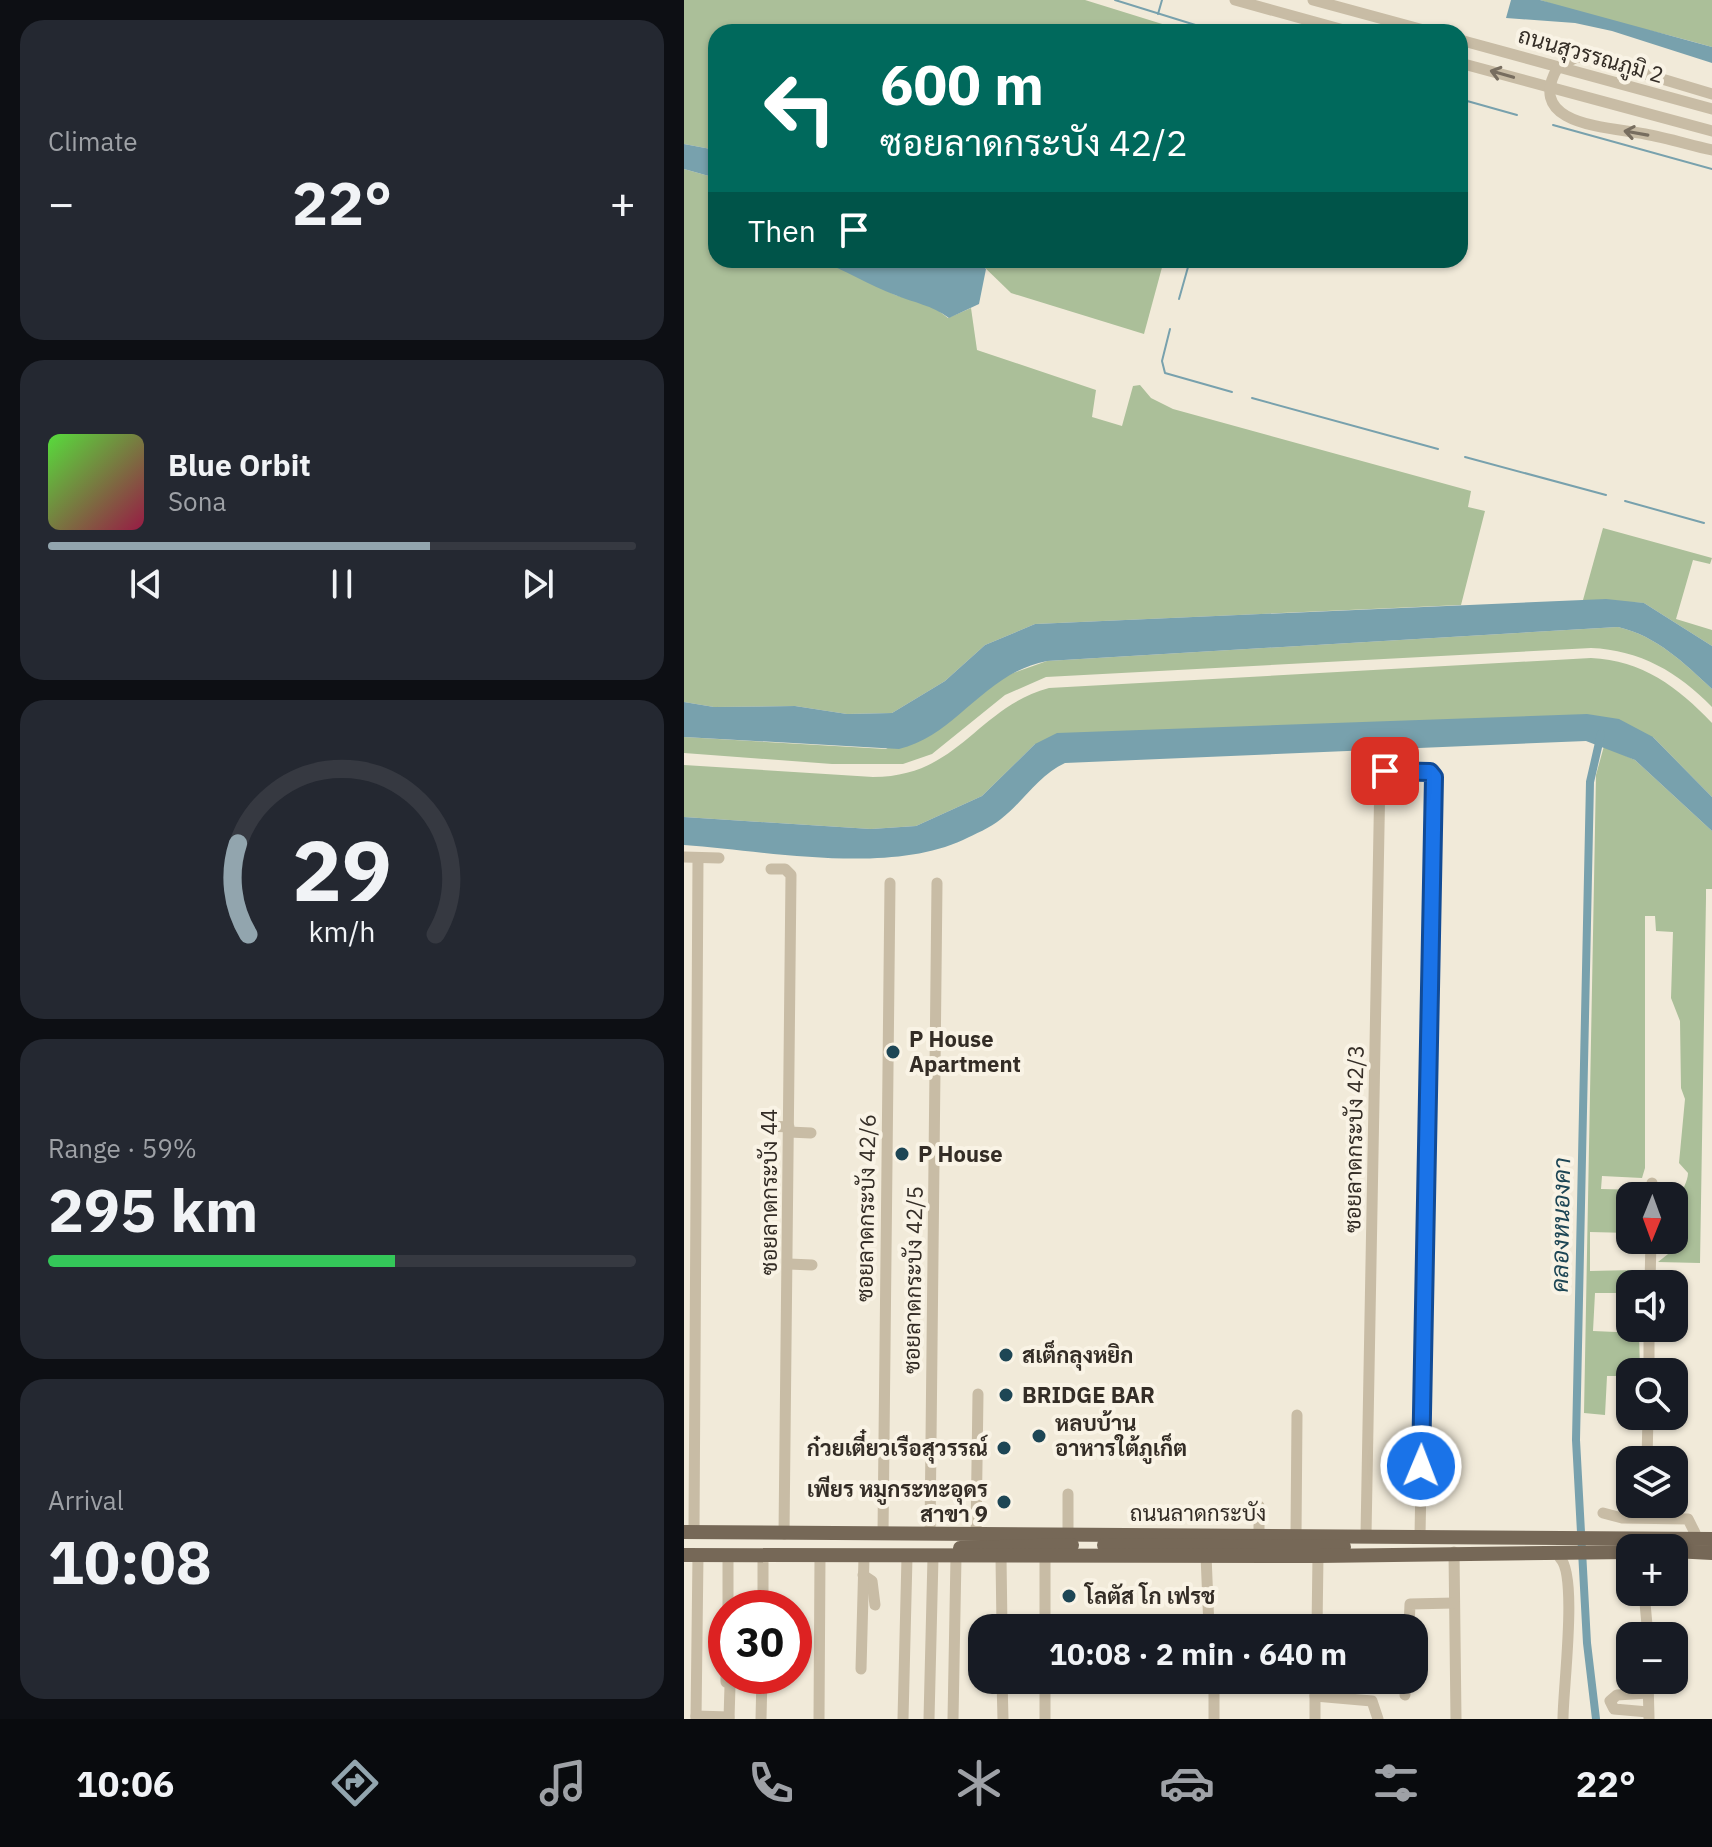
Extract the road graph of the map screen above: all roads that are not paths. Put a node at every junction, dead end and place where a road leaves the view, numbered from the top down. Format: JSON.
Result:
{"nodes":[{"id":1,"x":1236,"y":0,"type":"edge"},
{"id":2,"x":1313,"y":0,"type":"edge"},
{"id":3,"x":1257,"y":2,"type":"edge"},
{"id":4,"x":1326,"y":24,"type":"edge"},
{"id":5,"x":1402,"y":24,"type":"edge"},
{"id":6,"x":1468,"y":42,"type":"edge"},
{"id":7,"x":1468,"y":65,"type":"edge"},
{"id":8,"x":1712,"y":94,"type":"edge"},
{"id":9,"x":1712,"y":109,"type":"edge"},
{"id":10,"x":1712,"y":131,"type":"edge"},
{"id":11,"x":1712,"y":150,"type":"edge"},
{"id":12,"x":684,"y":857,"type":"edge"},
{"id":13,"x":698,"y":858,"type":"junction"},
{"id":14,"x":719,"y":858,"type":"dead end"},
{"id":15,"x":771,"y":869,"type":"dead end"},
{"id":16,"x":890,"y":883,"type":"dead end"},
{"id":17,"x":937,"y":883,"type":"dead end"},
{"id":18,"x":769,"y":1126,"type":"dead end"},
{"id":19,"x":789,"y":1130,"type":"junction"},
{"id":20,"x":811,"y":1133,"type":"dead end"},
{"id":21,"x":789,"y":1264,"type":"junction"},
{"id":22,"x":812,"y":1265,"type":"dead end"},
{"id":23,"x":978,"y":1394,"type":"dead end"},
{"id":24,"x":1297,"y":1415,"type":"dead end"},
{"id":25,"x":1068,"y":1494,"type":"dead end"},
{"id":26,"x":1259,"y":1506,"type":"dead end"},
{"id":27,"x":1603,"y":1513,"type":"dead end"},
{"id":28,"x":1616,"y":1516,"type":"edge"},
{"id":29,"x":1668,"y":1518,"type":"edge"},
{"id":30,"x":883,"y":1534,"type":"junction"},
{"id":31,"x":930,"y":1534,"type":"junction"},
{"id":32,"x":976,"y":1534,"type":"junction"},
{"id":33,"x":1259,"y":1534,"type":"junction"},
{"id":34,"x":1616,"y":1534,"type":"edge"},
{"id":35,"x":1685,"y":1534,"type":"edge"},
{"id":36,"x":687,"y":1535,"type":"edge"},
{"id":37,"x":1050,"y":1535,"type":"junction"},
{"id":38,"x":1068,"y":1535,"type":"junction"},
{"id":39,"x":1296,"y":1535,"type":"junction"},
{"id":40,"x":1366,"y":1535,"type":"junction"},
{"id":41,"x":1420,"y":1536,"type":"junction"},
{"id":42,"x":1712,"y":1536,"type":"edge"},
{"id":43,"x":790,"y":1538,"type":"junction"},
{"id":44,"x":1507,"y":1545,"type":"junction"},
{"id":45,"x":1688,"y":1545,"type":"edge"},
{"id":46,"x":1616,"y":1546,"type":"edge"},
{"id":47,"x":1456,"y":1547,"type":"junction"},
{"id":48,"x":684,"y":1548,"type":"edge"},
{"id":49,"x":1688,"y":1549,"type":"edge"},
{"id":50,"x":1616,"y":1551,"type":"edge"},
{"id":51,"x":1431,"y":1552,"type":"junction"},
{"id":52,"x":691,"y":1555,"type":"edge"},
{"id":53,"x":1206,"y":1555,"type":"junction"},
{"id":54,"x":728,"y":1556,"type":"junction"},
{"id":55,"x":763,"y":1556,"type":"junction"},
{"id":56,"x":820,"y":1556,"type":"junction"},
{"id":57,"x":1318,"y":1556,"type":"junction"},
{"id":58,"x":1712,"y":1556,"type":"edge"},
{"id":59,"x":864,"y":1557,"type":"junction"},
{"id":60,"x":907,"y":1557,"type":"junction"},
{"id":61,"x":933,"y":1557,"type":"junction"},
{"id":62,"x":956,"y":1557,"type":"junction"},
{"id":63,"x":1001,"y":1557,"type":"junction"},
{"id":64,"x":1045,"y":1557,"type":"junction"},
{"id":65,"x":1560,"y":1558,"type":"junction"},
{"id":66,"x":1616,"y":1558,"type":"edge"},
{"id":67,"x":863,"y":1575,"type":"junction"},
{"id":68,"x":728,"y":1590,"type":"edge"},
{"id":69,"x":763,"y":1590,"type":"edge"},
{"id":70,"x":1454,"y":1603,"type":"junction"},
{"id":71,"x":875,"y":1605,"type":"dead end"},
{"id":72,"x":1002,"y":1614,"type":"edge"},
{"id":73,"x":1045,"y":1614,"type":"edge"},
{"id":74,"x":1208,"y":1614,"type":"edge"},
{"id":75,"x":1317,"y":1614,"type":"edge"},
{"id":76,"x":1410,"y":1614,"type":"edge"},
{"id":77,"x":861,"y":1669,"type":"dead end"},
{"id":78,"x":728,"y":1694,"type":"edge"},
{"id":79,"x":762,"y":1694,"type":"edge"},
{"id":80,"x":1002,"y":1694,"type":"edge"},
{"id":81,"x":1045,"y":1694,"type":"edge"},
{"id":82,"x":1214,"y":1694,"type":"edge"},
{"id":83,"x":1632,"y":1694,"type":"edge"},
{"id":84,"x":1648,"y":1694,"type":"edge"},
{"id":85,"x":1315,"y":1696,"type":"joint"},
{"id":86,"x":1648,"y":1716,"type":"edge"},
{"id":87,"x":696,"y":1718,"type":"edge"},
{"id":88,"x":729,"y":1718,"type":"edge"},
{"id":89,"x":761,"y":1719,"type":"edge"},
{"id":90,"x":819,"y":1719,"type":"edge"},
{"id":91,"x":903,"y":1719,"type":"edge"},
{"id":92,"x":929,"y":1719,"type":"edge"},
{"id":93,"x":953,"y":1719,"type":"edge"},
{"id":94,"x":1003,"y":1719,"type":"edge"},
{"id":95,"x":1045,"y":1719,"type":"edge"},
{"id":96,"x":1214,"y":1719,"type":"edge"},
{"id":97,"x":1315,"y":1719,"type":"edge"},
{"id":98,"x":1378,"y":1719,"type":"edge"},
{"id":99,"x":1456,"y":1719,"type":"edge"},
{"id":100,"x":1563,"y":1719,"type":"edge"}],
"edges":[{"from":1,"to":3,"type":"street"},
{"from":2,"to":5,"type":"street"},
{"from":3,"to":4,"type":"street"},
{"from":6,"to":9,"type":"street","name":"ถนนสุวรรณภูมิ 2"},
{"from":10,"to":7,"type":"street","name":"ถนนสุวรรณภูมิ 2","one_way":true},
{"from":11,"to":8,"type":"street","one_way":true},
{"from":12,"to":13,"type":"street"},
{"from":13,"to":14,"type":"street"},
{"from":13,"to":36,"type":"street"},
{"from":15,"to":19,"type":"street","name":"ซอยลาดกระบัง 44"},
{"from":16,"to":30,"type":"street","name":"ซอยลาดกระบัง 42/6"},
{"from":17,"to":31,"type":"street","name":"ซอยลาดกระบัง 42/5"},
{"from":18,"to":19,"type":"street"},
{"from":19,"to":20,"type":"street"},
{"from":19,"to":21,"type":"street","name":"ซอยลาดกระบัง 44"},
{"from":21,"to":22,"type":"street"},
{"from":21,"to":43,"type":"street","name":"ซอยลาดกระบัง 44"},
{"from":23,"to":32,"type":"street"},
{"from":24,"to":39,"type":"street"},
{"from":25,"to":38,"type":"street"},
{"from":26,"to":33,"type":"street"},
{"from":27,"to":28,"type":"street"},
{"from":29,"to":35,"type":"street"},
{"from":30,"to":31,"type":"main road","name":"ถนนลาดกระบัง"},
{"from":30,"to":43,"type":"main road","name":"ถนนลาดกระบัง"},
{"from":31,"to":32,"type":"main road","name":"ถนนลาดกระบัง"},
{"from":32,"to":37,"type":"main road","name":"ถนนลาดกระบัง"},
{"from":33,"to":38,"type":"main road","name":"ถนนลาดกระบัง"},
{"from":33,"to":39,"type":"main road","name":"ถนนลาดกระบัง"},
{"from":34,"to":66,"type":"main road"},
{"from":36,"to":43,"type":"main road","name":"ถนนลาดกระบัง"},
{"from":37,"to":38,"type":"main road","name":"ถนนลาดกระบัง"},
{"from":37,"to":43,"type":"main road"},
{"from":39,"to":40,"type":"main road","name":"ถนนลาดกระบัง"},
{"from":40,"to":41,"type":"main road","name":"ถนนลาดกระบัง"},
{"from":40,"to":41,"type":"street","name":"ซอยลาดกระบัง 42/3"},
{"from":41,"to":47,"type":"main road","name":"ถนนลาดกระบัง"},
{"from":42,"to":45,"type":"main road","name":"ถนนลาดกระบัง"},
{"from":44,"to":46,"type":"main road","name":"ถนนลาดกระบัง"},
{"from":44,"to":47,"type":"main road","name":"ถนนลาดกระบัง"},
{"from":44,"to":50,"type":"main road","name":"ถนนลาดกระบัง"},
{"from":47,"to":51,"type":"main road","name":"ถนนลาดกระบัง"},
{"from":47,"to":65,"type":"main road"},
{"from":47,"to":65,"type":"main road"},
{"from":47,"to":70,"type":"street"},
{"from":48,"to":51,"type":"main road"},
{"from":49,"to":58,"type":"main road","name":"ถนนลาดกระบัง"},
{"from":51,"to":57,"type":"main road","name":"ถนนลาดกระบัง"},
{"from":52,"to":54,"type":"main road","name":"ถนนลาดกระบัง"},
{"from":52,"to":87,"type":"street"},
{"from":53,"to":57,"type":"main road","name":"ถนนลาดกระบัง"},
{"from":53,"to":64,"type":"main road","name":"ถนนลาดกระบัง"},
{"from":53,"to":74,"type":"street"},
{"from":54,"to":55,"type":"main road","name":"ถนนลาดกระบัง"},
{"from":54,"to":68,"type":"street"},
{"from":55,"to":56,"type":"main road","name":"ถนนลาดกระบัง"},
{"from":55,"to":69,"type":"street"},
{"from":56,"to":59,"type":"main road","name":"ถนนลาดกระบัง"},
{"from":56,"to":90,"type":"street"},
{"from":57,"to":75,"type":"street"},
{"from":59,"to":60,"type":"main road","name":"ถนนลาดกระบัง"},
{"from":59,"to":67,"type":"street"},
{"from":60,"to":61,"type":"main road","name":"ถนนลาดกระบัง"},
{"from":60,"to":91,"type":"street"},
{"from":61,"to":62,"type":"main road","name":"ถนนลาดกระบัง"},
{"from":61,"to":92,"type":"street"},
{"from":62,"to":63,"type":"main road","name":"ถนนลาดกระบัง"},
{"from":62,"to":93,"type":"street"},
{"from":63,"to":64,"type":"main road","name":"ถนนลาดกระบัง"},
{"from":63,"to":72,"type":"street"},
{"from":64,"to":73,"type":"street"},
{"from":65,"to":100,"type":"street"},
{"from":67,"to":71,"type":"street"},
{"from":67,"to":77,"type":"street"},
{"from":70,"to":76,"type":"street"},
{"from":70,"to":99,"type":"street"},
{"from":78,"to":88,"type":"street"},
{"from":79,"to":89,"type":"street"},
{"from":80,"to":94,"type":"street"},
{"from":81,"to":95,"type":"street"},
{"from":82,"to":96,"type":"street"},
{"from":83,"to":86,"type":"street"},
{"from":84,"to":86,"type":"street"},
{"from":85,"to":97,"type":"street"},
{"from":85,"to":98,"type":"street"},
{"from":87,"to":88,"type":"street"}]}
